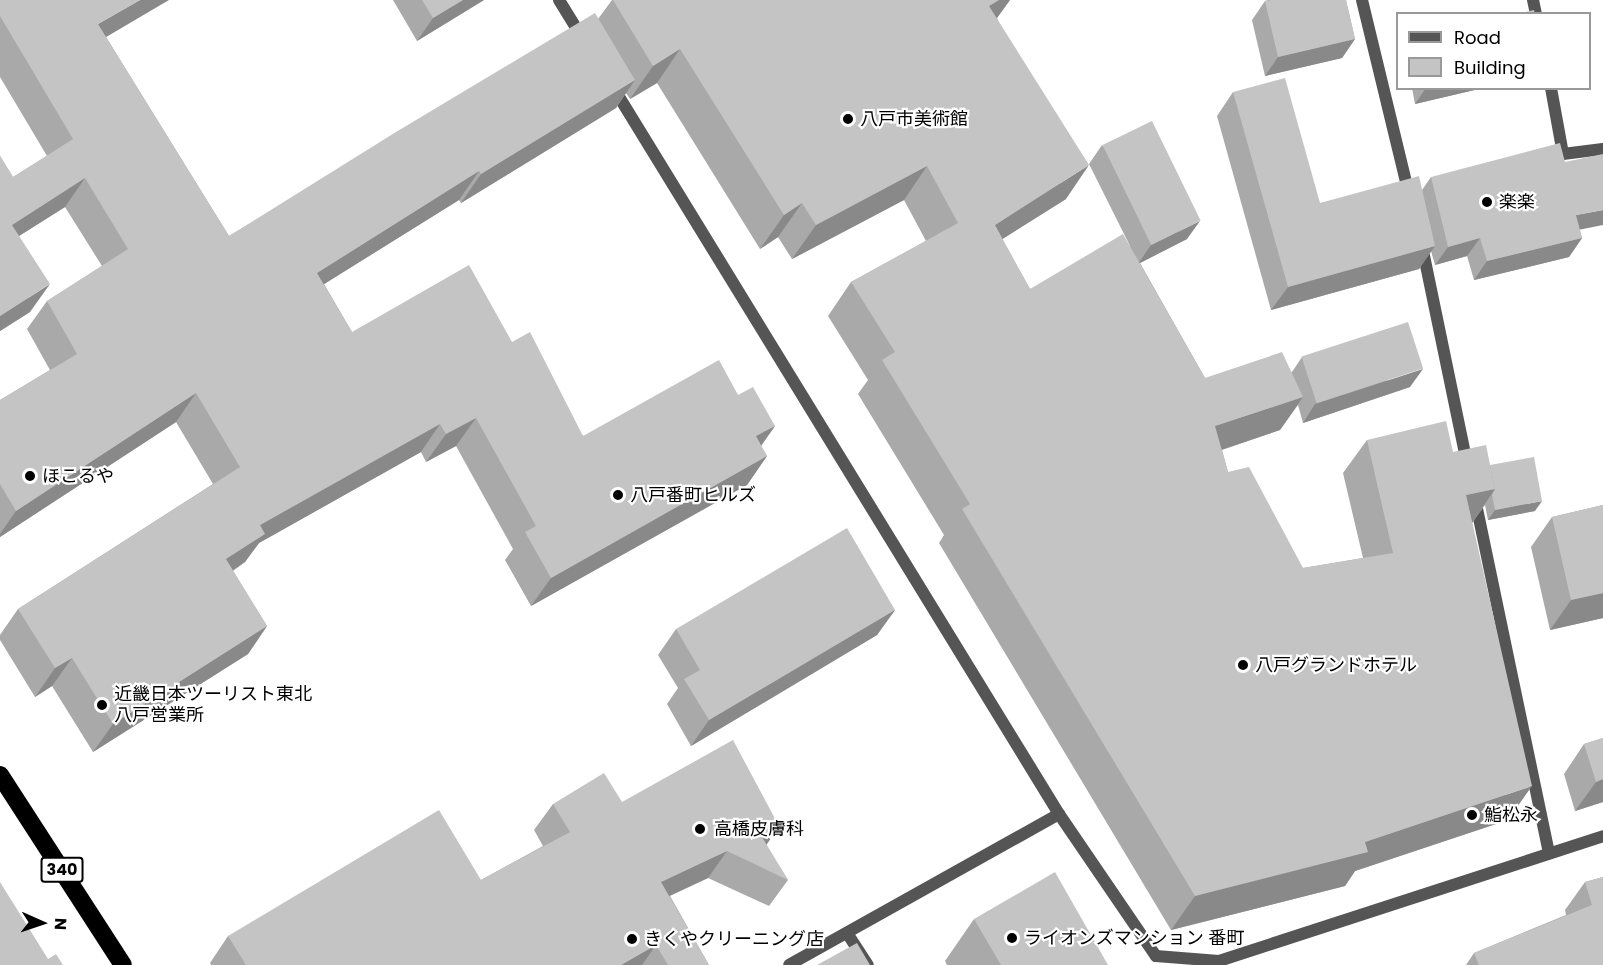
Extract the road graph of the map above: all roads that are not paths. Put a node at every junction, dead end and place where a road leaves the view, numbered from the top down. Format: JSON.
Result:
{"nodes":[{"id":1,"x":559,"y":0,"type":"edge"},
{"id":2,"x":1362,"y":0,"type":"edge"},
{"id":3,"x":593,"y":55,"type":"edge"},
{"id":4,"x":605,"y":75,"type":"edge"},
{"id":5,"x":1551,"y":90,"type":"edge"},
{"id":6,"x":1603,"y":148,"type":"edge"},
{"id":7,"x":1412,"y":208,"type":"edge"},
{"id":8,"x":1418,"y":231,"type":"edge"},
{"id":9,"x":0,"y":775,"type":"edge"},
{"id":10,"x":1059,"y":814,"type":"junction"},
{"id":11,"x":1603,"y":836,"type":"edge"},
{"id":12,"x":1548,"y":853,"type":"junction"},
{"id":13,"x":848,"y":933,"type":"junction"},
{"id":14,"x":123,"y":965,"type":"edge"},
{"id":15,"x":789,"y":965,"type":"edge"},
{"id":16,"x":868,"y":965,"type":"edge"}],
"edges":[{"from":1,"to":3,"type":"street"},
{"from":2,"to":7,"type":"street"},
{"from":4,"to":10,"type":"street"},
{"from":5,"to":6,"type":"street"},
{"from":8,"to":12,"type":"street"},
{"from":9,"to":14,"type":"highway","number":"340"},
{"from":10,"to":12,"type":"street"},
{"from":10,"to":13,"type":"street"},
{"from":11,"to":12,"type":"street"},
{"from":13,"to":15,"type":"street"},
{"from":13,"to":16,"type":"street"}]}
